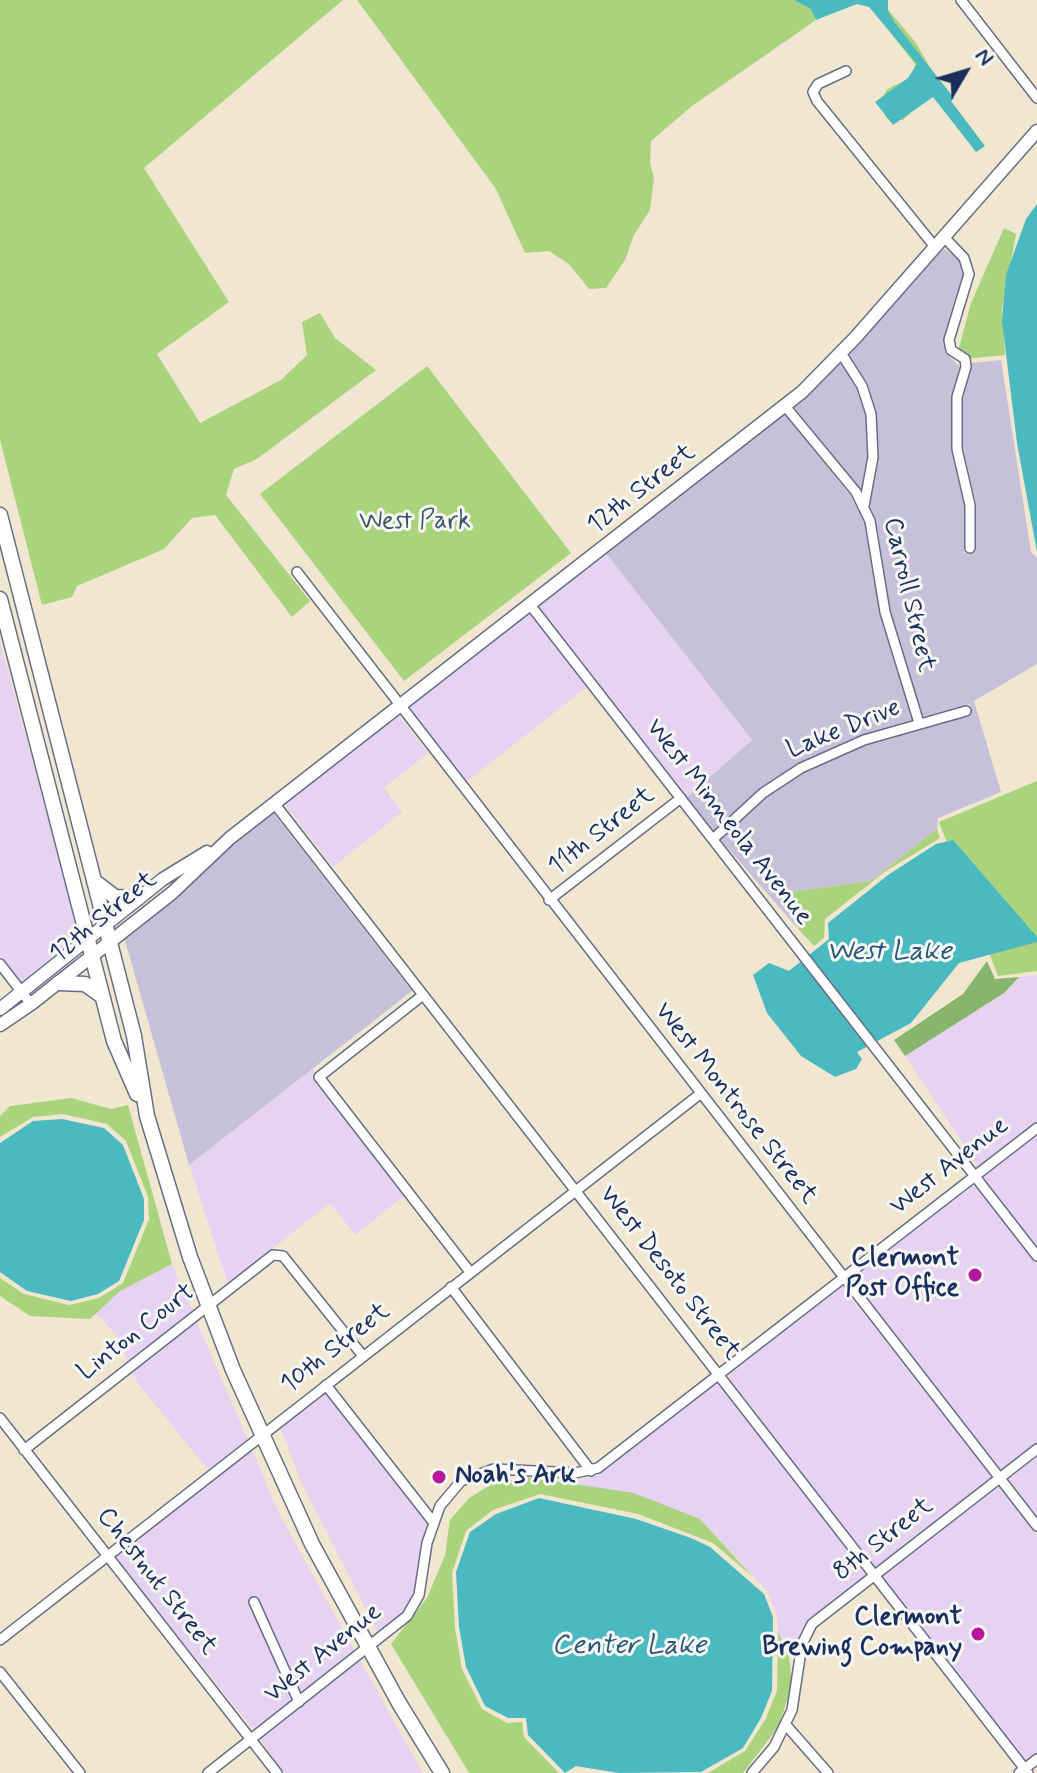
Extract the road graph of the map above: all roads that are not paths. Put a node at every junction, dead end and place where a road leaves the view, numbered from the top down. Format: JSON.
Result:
{"nodes":[{"id":1,"x":961,"y":0,"type":"edge"},
{"id":2,"x":846,"y":71,"type":"dead end"},
{"id":3,"x":1037,"y":98,"type":"edge"},
{"id":4,"x":1037,"y":131,"type":"edge"},
{"id":5,"x":939,"y":242,"type":"junction"},
{"id":6,"x":841,"y":353,"type":"junction"},
{"id":7,"x":785,"y":406,"type":"junction"},
{"id":8,"x":864,"y":506,"type":"junction"},
{"id":9,"x":0,"y":515,"type":"edge"},
{"id":10,"x":970,"y":548,"type":"dead end"},
{"id":11,"x":297,"y":572,"type":"dead end"},
{"id":12,"x":0,"y":599,"type":"edge"},
{"id":13,"x":531,"y":606,"type":"junction"},
{"id":14,"x":400,"y":708,"type":"junction"},
{"id":15,"x":966,"y":711,"type":"dead end"},
{"id":16,"x":919,"y":723,"type":"junction"},
{"id":17,"x":681,"y":798,"type":"junction"},
{"id":18,"x":274,"y":803,"type":"junction"},
{"id":19,"x":230,"y":838,"type":"junction"},
{"id":20,"x":713,"y":839,"type":"junction"},
{"id":21,"x":163,"y":879,"type":"junction"},
{"id":22,"x":94,"y":881,"type":"junction"},
{"id":23,"x":172,"y":893,"type":"junction"},
{"id":24,"x":138,"y":898,"type":"junction"},
{"id":25,"x":549,"y":900,"type":"junction"},
{"id":26,"x":105,"y":924,"type":"junction"},
{"id":27,"x":88,"y":938,"type":"junction"},
{"id":28,"x":110,"y":943,"type":"junction"},
{"id":29,"x":92,"y":956,"type":"junction"},
{"id":30,"x":0,"y":964,"type":"edge"},
{"id":31,"x":59,"y":983,"type":"junction"},
{"id":32,"x":20,"y":990,"type":"junction"},
{"id":33,"x":423,"y":995,"type":"junction"},
{"id":34,"x":102,"y":996,"type":"junction"},
{"id":35,"x":31,"y":1004,"type":"junction"},
{"id":36,"x":0,"y":1009,"type":"edge"},
{"id":37,"x":0,"y":1025,"type":"edge"},
{"id":38,"x":700,"y":1094,"type":"junction"},
{"id":39,"x":147,"y":1116,"type":"junction"},
{"id":40,"x":1037,"y":1128,"type":"edge"},
{"id":41,"x":974,"y":1176,"type":"junction"},
{"id":42,"x":576,"y":1191,"type":"junction"},
{"id":43,"x":1037,"y":1256,"type":"edge"},
{"id":44,"x":470,"y":1272,"type":"junction"},
{"id":45,"x":843,"y":1279,"type":"junction"},
{"id":46,"x":451,"y":1287,"type":"junction"},
{"id":47,"x":208,"y":1305,"type":"junction"},
{"id":48,"x":363,"y":1356,"type":"junction"},
{"id":49,"x":720,"y":1375,"type":"junction"},
{"id":50,"x":326,"y":1385,"type":"junction"},
{"id":51,"x":0,"y":1418,"type":"edge"},
{"id":52,"x":261,"y":1435,"type":"junction"},
{"id":53,"x":1037,"y":1449,"type":"edge"},
{"id":54,"x":24,"y":1450,"type":"junction"},
{"id":55,"x":591,"y":1471,"type":"junction"},
{"id":56,"x":1000,"y":1478,"type":"junction"},
{"id":57,"x":434,"y":1523,"type":"junction"},
{"id":58,"x":1037,"y":1526,"type":"edge"},
{"id":59,"x":107,"y":1556,"type":"junction"},
{"id":60,"x":874,"y":1576,"type":"junction"},
{"id":61,"x":254,"y":1602,"type":"dead end"},
{"id":62,"x":0,"y":1640,"type":"edge"},
{"id":63,"x":368,"y":1648,"type":"junction"},
{"id":64,"x":0,"y":1672,"type":"edge"},
{"id":65,"x":299,"y":1702,"type":"junction"},
{"id":66,"x":786,"y":1725,"type":"junction"},
{"id":67,"x":253,"y":1739,"type":"junction"},
{"id":68,"x":1037,"y":1759,"type":"edge"},
{"id":69,"x":1024,"y":1772,"type":"edge"},
{"id":70,"x":80,"y":1773,"type":"edge"},
{"id":71,"x":208,"y":1773,"type":"edge"},
{"id":72,"x":277,"y":1773,"type":"edge"},
{"id":73,"x":442,"y":1773,"type":"edge"},
{"id":74,"x":752,"y":1773,"type":"edge"},
{"id":75,"x":828,"y":1773,"type":"edge"}],
"edges":[{"from":1,"to":3,"type":"street"},
{"from":2,"to":5,"type":"street"},
{"from":4,"to":5,"type":"main road","name":"12th Street"},
{"from":5,"to":6,"type":"main road","name":"12th Street"},
{"from":5,"to":10,"type":"street"},
{"from":6,"to":7,"type":"main road","name":"12th Street"},
{"from":6,"to":8,"type":"street"},
{"from":7,"to":8,"type":"street","name":"Carroll Street"},
{"from":7,"to":13,"type":"main road","name":"12th Street"},
{"from":8,"to":16,"type":"street","name":"Carroll Street"},
{"from":9,"to":22,"type":"highway"},
{"from":11,"to":14,"type":"street","name":"West Montrose Street"},
{"from":12,"to":27,"type":"highway"},
{"from":13,"to":14,"type":"main road","name":"12th Street"},
{"from":13,"to":17,"type":"street","name":"West Minneola Avenue"},
{"from":14,"to":18,"type":"main road","name":"12th Street"},
{"from":14,"to":25,"type":"street","name":"West Montrose Street"},
{"from":15,"to":16,"type":"street","name":"Lake Drive"},
{"from":16,"to":20,"type":"street","name":"Lake Drive"},
{"from":17,"to":20,"type":"street","name":"West Minneola Avenue"},
{"from":17,"to":25,"type":"street","name":"11th Street"},
{"from":18,"to":19,"type":"main road","name":"12th Street"},
{"from":18,"to":33,"type":"street","name":"West Desoto Street"},
{"from":19,"to":21,"type":"main road","name":"12th Street"},
{"from":19,"to":23,"type":"main road","name":"12th Street"},
{"from":20,"to":41,"type":"street","name":"West Minneola Avenue"},
{"from":21,"to":23,"type":"street"},
{"from":21,"to":24,"type":"main road","name":"12th Street"},
{"from":22,"to":24,"type":"highway"},
{"from":22,"to":26,"type":"highway"},
{"from":23,"to":28,"type":"main road","name":"12th Street"},
{"from":24,"to":26,"type":"main road","name":"12th Street"},
{"from":25,"to":38,"type":"street","name":"West Montrose Street"},
{"from":26,"to":27,"type":"main road","name":"12th Street"},
{"from":26,"to":28,"type":"highway"},
{"from":27,"to":29,"type":"highway"},
{"from":27,"to":32,"type":"main road","name":"12th Street"},
{"from":28,"to":29,"type":"main road","name":"12th Street"},
{"from":28,"to":39,"type":"highway"},
{"from":29,"to":31,"type":"main road","name":"12th Street"},
{"from":29,"to":34,"type":"highway"},
{"from":30,"to":32,"type":"street"},
{"from":31,"to":34,"type":"highway"},
{"from":31,"to":35,"type":"main road","name":"12th Street"},
{"from":32,"to":35,"type":"street"},
{"from":32,"to":36,"type":"main road","name":"12th Street"},
{"from":33,"to":42,"type":"street","name":"West Desoto Street"},
{"from":33,"to":44,"type":"street"},
{"from":34,"to":39,"type":"highway"},
{"from":35,"to":37,"type":"main road","name":"12th Street"},
{"from":38,"to":42,"type":"street","name":"10th Street"},
{"from":38,"to":45,"type":"street","name":"West Montrose Street"},
{"from":39,"to":47,"type":"highway"},
{"from":40,"to":41,"type":"street","name":"West Avenue"},
{"from":41,"to":43,"type":"street","name":"West Minneola Avenue"},
{"from":41,"to":45,"type":"street","name":"West Avenue"},
{"from":42,"to":44,"type":"street","name":"10th Street"},
{"from":42,"to":49,"type":"street","name":"West Desoto Street"},
{"from":44,"to":46,"type":"street","name":"10th Street"},
{"from":45,"to":49,"type":"street","name":"West Avenue"},
{"from":45,"to":56,"type":"street","name":"West Montrose Street"},
{"from":46,"to":48,"type":"street","name":"10th Street"},
{"from":46,"to":55,"type":"street"},
{"from":47,"to":48,"type":"street","name":"Linton Court"},
{"from":47,"to":52,"type":"highway"},
{"from":47,"to":54,"type":"street","name":"Linton Court"},
{"from":48,"to":50,"type":"street","name":"10th Street"},
{"from":49,"to":55,"type":"street","name":"West Avenue"},
{"from":49,"to":60,"type":"street","name":"West Desoto Street"},
{"from":50,"to":52,"type":"street","name":"10th Street"},
{"from":50,"to":57,"type":"street"},
{"from":51,"to":54,"type":"street","name":"Chestnut Street"},
{"from":52,"to":59,"type":"street","name":"10th Street"},
{"from":52,"to":63,"type":"highway"},
{"from":53,"to":56,"type":"street","name":"8th Street"},
{"from":54,"to":59,"type":"street","name":"Chestnut Street"},
{"from":55,"to":57,"type":"street","name":"West Avenue"},
{"from":56,"to":58,"type":"street","name":"West Montrose Street"},
{"from":56,"to":60,"type":"street","name":"8th Street"},
{"from":57,"to":63,"type":"street","name":"West Avenue"},
{"from":59,"to":62,"type":"street","name":"10th Street"},
{"from":59,"to":67,"type":"street","name":"Chestnut Street"},
{"from":60,"to":66,"type":"street","name":"8th Street"},
{"from":60,"to":69,"type":"street","name":"West Desoto Street"},
{"from":61,"to":65,"type":"street"},
{"from":63,"to":65,"type":"street","name":"West Avenue"},
{"from":63,"to":73,"type":"highway"},
{"from":64,"to":70,"type":"street"},
{"from":65,"to":67,"type":"street","name":"West Avenue"},
{"from":66,"to":74,"type":"street","name":"8th Street"},
{"from":66,"to":75,"type":"street"},
{"from":67,"to":71,"type":"street","name":"West Avenue"},
{"from":67,"to":72,"type":"street","name":"Chestnut Street"},
{"from":68,"to":69,"type":"street"}]}
